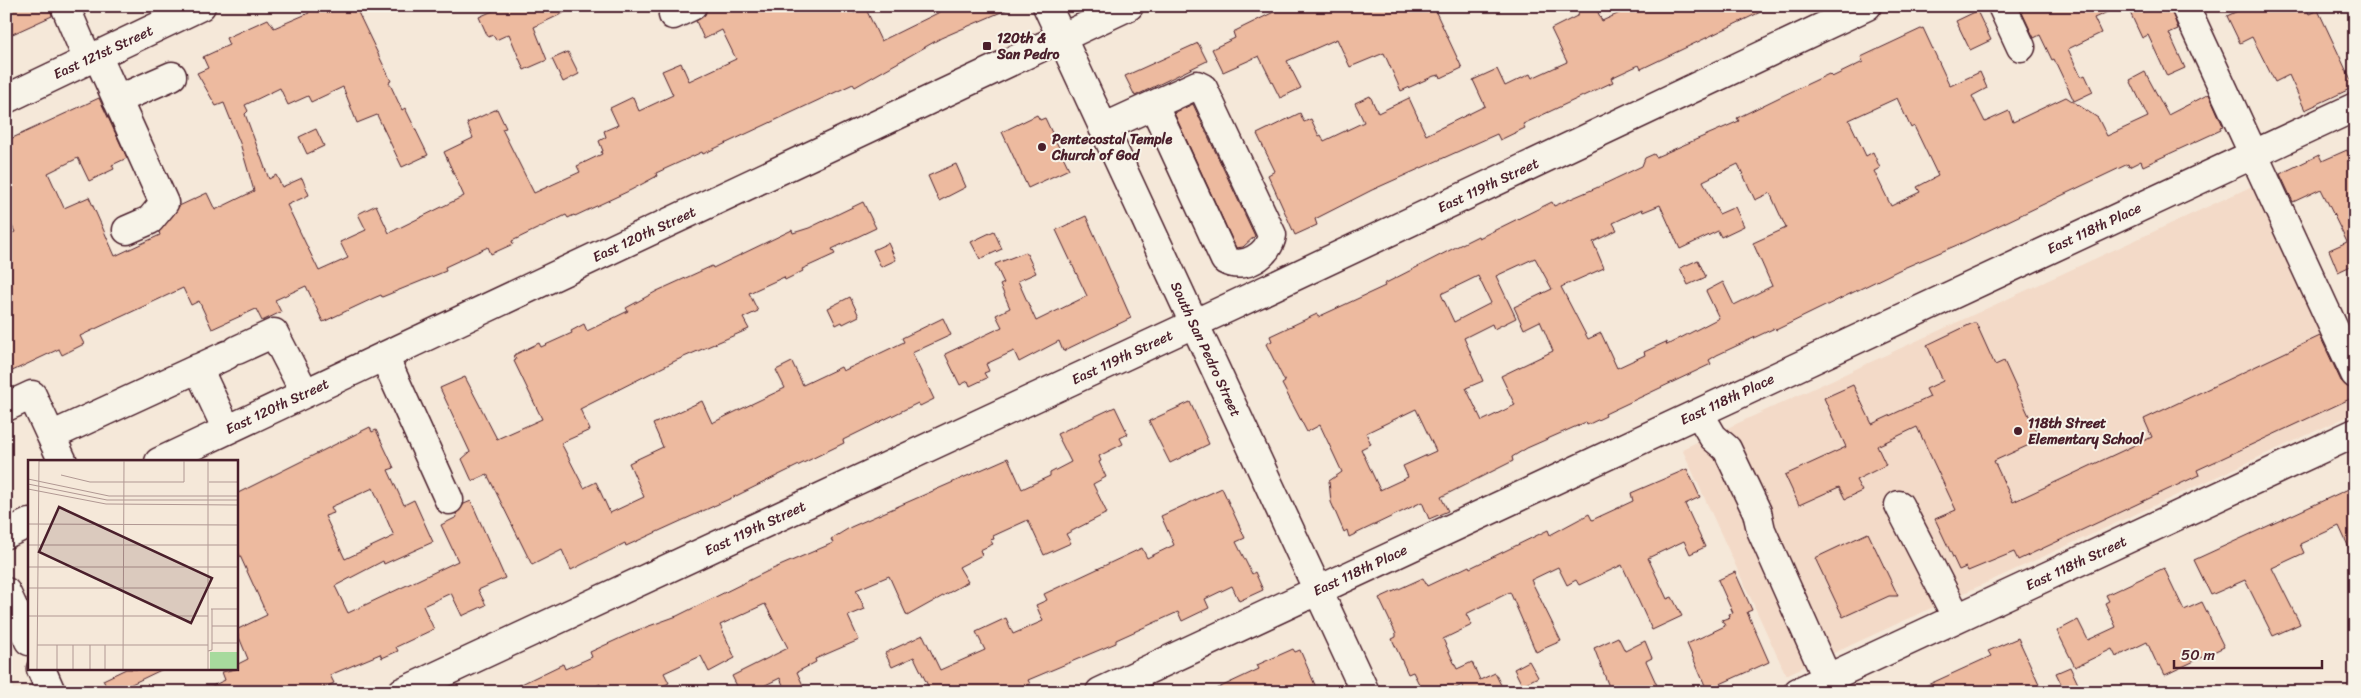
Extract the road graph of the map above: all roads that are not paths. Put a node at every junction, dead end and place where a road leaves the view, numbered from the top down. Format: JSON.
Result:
{"nodes":[{"id":1,"x":65,"y":6,"type":"edge"},
{"id":2,"x":200,"y":6,"type":"edge"},
{"id":3,"x":1047,"y":6,"type":"edge"},
{"id":4,"x":1129,"y":6,"type":"edge"},
{"id":5,"x":1867,"y":6,"type":"edge"},
{"id":6,"x":2002,"y":6,"type":"edge"},
{"id":7,"x":2185,"y":6,"type":"edge"},
{"id":8,"x":1061,"y":38,"type":"junction"},
{"id":9,"x":2021,"y":47,"type":"dead end"},
{"id":10,"x":93,"y":57,"type":"junction"},
{"id":11,"x":172,"y":76,"type":"dead end"},
{"id":12,"x":6,"y":99,"type":"edge"},
{"id":13,"x":117,"y":100,"type":"junction"},
{"id":14,"x":1154,"y":106,"type":"junction"},
{"id":15,"x":2355,"y":107,"type":"edge"},
{"id":16,"x":1103,"y":128,"type":"junction"},
{"id":17,"x":2254,"y":154,"type":"junction"},
{"id":18,"x":127,"y":230,"type":"dead end"},
{"id":19,"x":1194,"y":324,"type":"junction"},
{"id":20,"x":384,"y":356,"type":"junction"},
{"id":21,"x":198,"y":368,"type":"junction"},
{"id":22,"x":2355,"y":374,"type":"edge"},
{"id":23,"x":305,"y":393,"type":"junction"},
{"id":24,"x":6,"y":407,"type":"edge"},
{"id":25,"x":1699,"y":412,"type":"junction"},
{"id":26,"x":227,"y":430,"type":"junction"},
{"id":27,"x":2355,"y":433,"type":"edge"},
{"id":28,"x":51,"y":436,"type":"junction"},
{"id":29,"x":62,"y":460,"type":"edge"},
{"id":30,"x":163,"y":460,"type":"edge"},
{"id":31,"x":449,"y":500,"type":"dead end"},
{"id":32,"x":1898,"y":505,"type":"dead end"},
{"id":33,"x":28,"y":523,"type":"edge"},
{"id":34,"x":6,"y":534,"type":"edge"},
{"id":35,"x":1318,"y":590,"type":"junction"},
{"id":36,"x":6,"y":592,"type":"edge"},
{"id":37,"x":1957,"y":618,"type":"junction"},
{"id":38,"x":28,"y":639,"type":"edge"},
{"id":39,"x":41,"y":670,"type":"edge"},
{"id":40,"x":1827,"y":678,"type":"junction"},
{"id":41,"x":51,"y":692,"type":"edge"},
{"id":42,"x":402,"y":692,"type":"edge"},
{"id":43,"x":1100,"y":692,"type":"edge"},
{"id":44,"x":1365,"y":692,"type":"edge"},
{"id":45,"x":1798,"y":692,"type":"edge"}],
"edges":[{"from":1,"to":10,"type":"street"},
{"from":2,"to":10,"type":"street","name":"East 121st Street"},
{"from":3,"to":8,"type":"street","name":"South San Pedro Street"},
{"from":4,"to":8,"type":"street","name":"East 120th Street"},
{"from":5,"to":19,"type":"street","name":"East 119th Street"},
{"from":6,"to":9,"type":"street"},
{"from":7,"to":17,"type":"street"},
{"from":8,"to":16,"type":"street","name":"South San Pedro Street"},
{"from":8,"to":20,"type":"street","name":"East 120th Street"},
{"from":10,"to":12,"type":"street","name":"East 121st Street"},
{"from":10,"to":13,"type":"street"},
{"from":11,"to":13,"type":"street"},
{"from":13,"to":18,"type":"street"},
{"from":14,"to":14,"type":"street"},
{"from":14,"to":16,"type":"street"},
{"from":15,"to":17,"type":"street","name":"East 118th Place"},
{"from":16,"to":19,"type":"street","name":"South San Pedro Street"},
{"from":17,"to":22,"type":"street"},
{"from":17,"to":25,"type":"street","name":"East 118th Place"},
{"from":19,"to":35,"type":"street","name":"South San Pedro Street"},
{"from":19,"to":42,"type":"street","name":"East 119th Street"},
{"from":20,"to":23,"type":"street","name":"East 120th Street"},
{"from":20,"to":31,"type":"street"},
{"from":21,"to":23,"type":"street"},
{"from":21,"to":26,"type":"street"},
{"from":21,"to":28,"type":"street"},
{"from":23,"to":26,"type":"street","name":"East 120th Street"},
{"from":24,"to":28,"type":"street"},
{"from":25,"to":35,"type":"street","name":"East 118th Place"},
{"from":25,"to":40,"type":"street"},
{"from":26,"to":30,"type":"street","name":"East 120th Street"},
{"from":27,"to":37,"type":"street","name":"East 118th Street"},
{"from":28,"to":29,"type":"street"},
{"from":32,"to":37,"type":"street"},
{"from":33,"to":34,"type":"street"},
{"from":35,"to":43,"type":"street","name":"East 118th Place"},
{"from":35,"to":44,"type":"street","name":"South San Pedro Street"},
{"from":36,"to":38,"type":"street"},
{"from":37,"to":40,"type":"street","name":"East 118th Street"},
{"from":39,"to":41,"type":"street"},
{"from":40,"to":45,"type":"street","name":"East 118th Street"}]}
